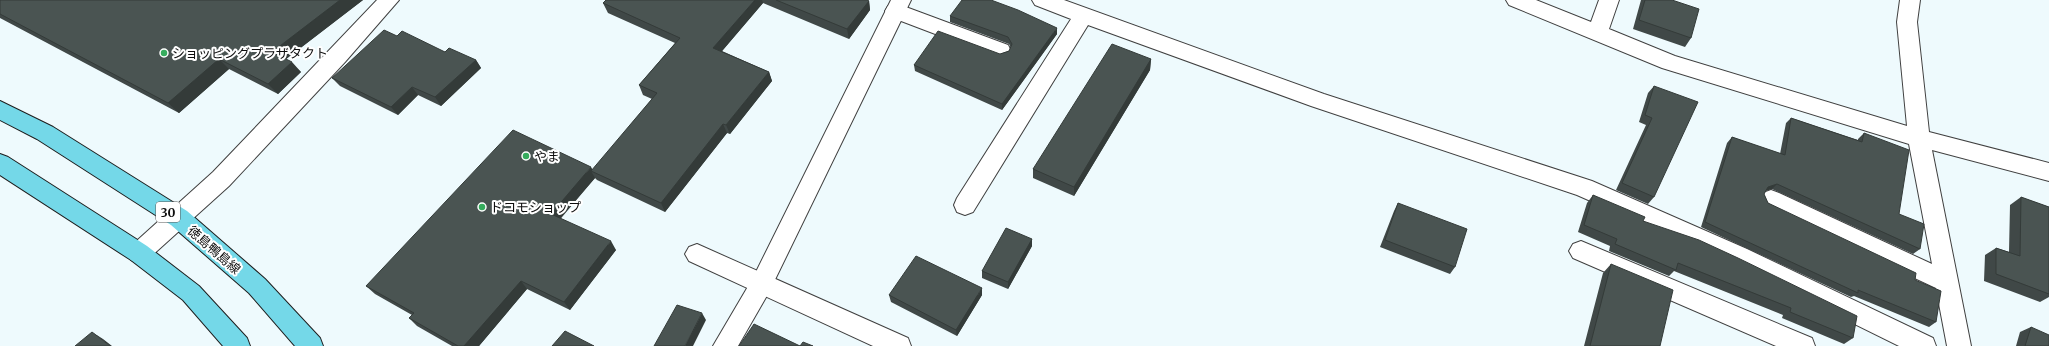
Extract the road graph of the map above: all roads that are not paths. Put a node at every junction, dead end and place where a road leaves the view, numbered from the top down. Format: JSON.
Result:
{"nodes":[{"id":1,"x":389,"y":0,"type":"edge"},
{"id":2,"x":1042,"y":0,"type":"edge"},
{"id":3,"x":1516,"y":0,"type":"edge"},
{"id":4,"x":1609,"y":0,"type":"edge"},
{"id":5,"x":1910,"y":0,"type":"edge"},
{"id":6,"x":898,"y":6,"type":"edge"},
{"id":7,"x":1084,"y":15,"type":"junction"},
{"id":8,"x":1597,"y":33,"type":"junction"},
{"id":9,"x":1002,"y":51,"type":"dead end"},
{"id":10,"x":0,"y":110,"type":"edge"},
{"id":11,"x":1919,"y":138,"type":"junction"},
{"id":12,"x":0,"y":163,"type":"edge"},
{"id":13,"x":2049,"y":172,"type":"edge"},
{"id":14,"x":1771,"y":200,"type":"dead end"},
{"id":15,"x":965,"y":205,"type":"dead end"},
{"id":16,"x":179,"y":218,"type":"junction"},
{"id":17,"x":1581,"y":251,"type":"dead end"},
{"id":18,"x":139,"y":253,"type":"junction"},
{"id":19,"x":697,"y":254,"type":"dead end"},
{"id":20,"x":1947,"y":282,"type":"junction"},
{"id":21,"x":761,"y":285,"type":"junction"},
{"id":22,"x":238,"y":346,"type":"edge"},
{"id":23,"x":311,"y":346,"type":"edge"},
{"id":24,"x":725,"y":346,"type":"edge"},
{"id":25,"x":899,"y":346,"type":"edge"},
{"id":26,"x":1803,"y":346,"type":"edge"},
{"id":27,"x":1924,"y":346,"type":"edge"},
{"id":28,"x":1959,"y":346,"type":"edge"}],
"edges":[{"from":1,"to":16,"type":"street"},
{"from":2,"to":7,"type":"street"},
{"from":3,"to":8,"type":"street"},
{"from":4,"to":8,"type":"street"},
{"from":5,"to":11,"type":"street"},
{"from":6,"to":9,"type":"street"},
{"from":6,"to":21,"type":"street"},
{"from":7,"to":15,"type":"street"},
{"from":7,"to":27,"type":"street"},
{"from":8,"to":11,"type":"street"},
{"from":10,"to":16,"type":"main road","name":"徳島鴨島線","number":"30"},
{"from":11,"to":13,"type":"street"},
{"from":11,"to":20,"type":"street"},
{"from":12,"to":18,"type":"main road"},
{"from":14,"to":20,"type":"street"},
{"from":16,"to":18,"type":"street"},
{"from":16,"to":23,"type":"main road","name":"徳島鴨島線","number":"30"},
{"from":17,"to":26,"type":"street"},
{"from":18,"to":22,"type":"main road"},
{"from":19,"to":21,"type":"street"},
{"from":20,"to":28,"type":"street"},
{"from":21,"to":24,"type":"street"},
{"from":21,"to":25,"type":"street"}]}
